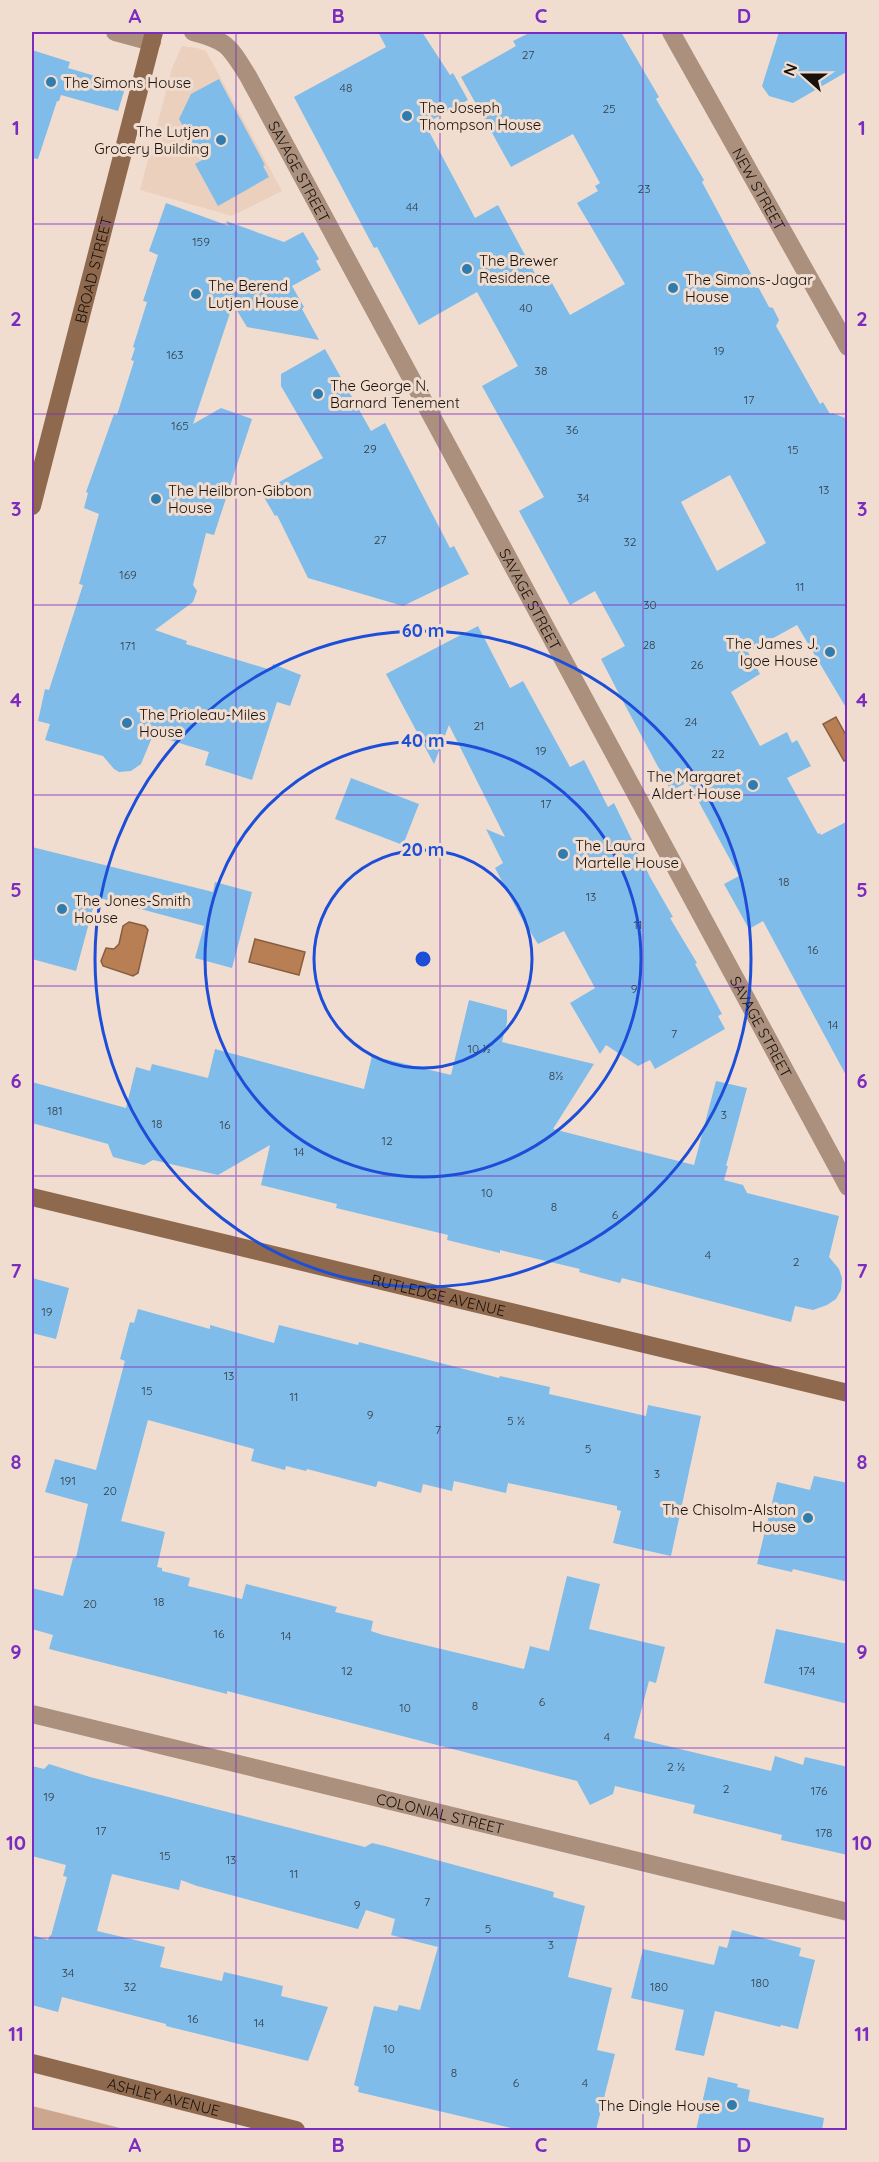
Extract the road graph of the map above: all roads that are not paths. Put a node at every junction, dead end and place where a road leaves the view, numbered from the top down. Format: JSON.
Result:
{"nodes":[{"id":1,"x":115,"y":32,"type":"edge"},
{"id":2,"x":193,"y":32,"type":"edge"},
{"id":3,"x":671,"y":32,"type":"edge"},
{"id":4,"x":153,"y":37,"type":"edge"},
{"id":5,"x":848,"y":347,"type":"edge"},
{"id":6,"x":32,"y":506,"type":"edge"},
{"id":7,"x":848,"y":1187,"type":"edge"},
{"id":8,"x":32,"y":1197,"type":"edge"},
{"id":9,"x":848,"y":1393,"type":"edge"},
{"id":10,"x":32,"y":1714,"type":"edge"},
{"id":11,"x":848,"y":1912,"type":"edge"},
{"id":12,"x":32,"y":2063,"type":"edge"},
{"id":13,"x":296,"y":2130,"type":"edge"}],
"edges":[{"from":1,"to":4,"type":"street"},
{"from":2,"to":7,"type":"street","name":"SAVAGE STREET"},
{"from":3,"to":5,"type":"street","name":"NEW STREET"},
{"from":4,"to":6,"type":"street","name":"BROAD STREET"},
{"from":8,"to":9,"type":"street","name":"RUTLEDGE AVENUE"},
{"from":10,"to":11,"type":"street","name":"COLONIAL STREET"},
{"from":12,"to":13,"type":"street","name":"ASHLEY AVENUE"}]}
